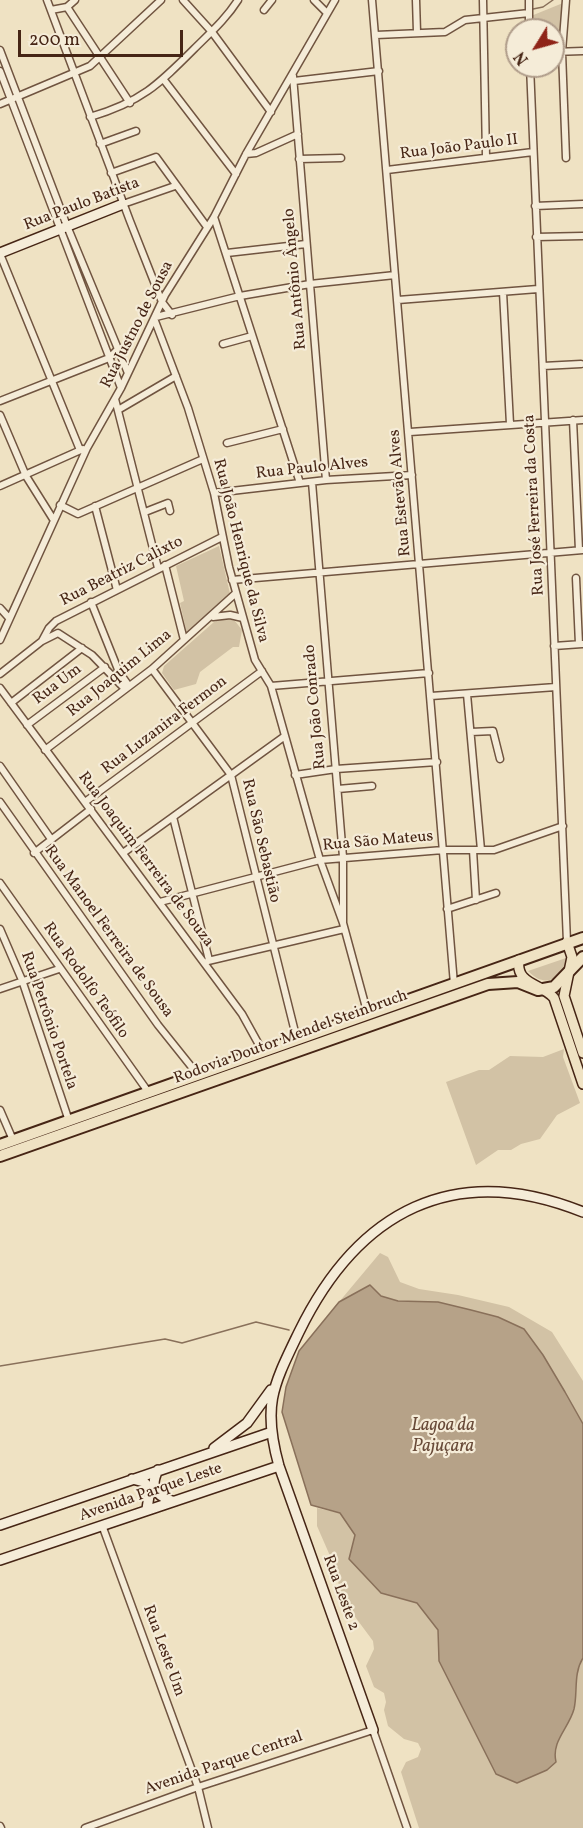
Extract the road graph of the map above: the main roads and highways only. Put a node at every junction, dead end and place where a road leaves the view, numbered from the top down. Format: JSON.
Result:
{"nodes":[{"id":1,"x":583,"y":938,"type":"edge"},
{"id":2,"x":567,"y":942,"type":"junction"},
{"id":3,"x":583,"y":957,"type":"edge"},
{"id":4,"x":519,"y":960,"type":"junction"},
{"id":5,"x":567,"y":975,"type":"junction"},
{"id":6,"x":538,"y":990,"type":"junction"},
{"id":7,"x":583,"y":1053,"type":"edge"},
{"id":8,"x":583,"y":1084,"type":"edge"},
{"id":9,"x":0,"y":1145,"type":"edge"},
{"id":10,"x":0,"y":1156,"type":"edge"}],
"edges":[{"from":1,"to":2,"type":"highway","name":"Rodovia Doutor Mendel Steinbruch"},
{"from":2,"to":4,"type":"highway","name":"Rodovia Doutor Mendel Steinbruch"},
{"from":2,"to":5,"type":"main road"},
{"from":3,"to":5,"type":"highway"},
{"from":4,"to":6,"type":"main road"},
{"from":4,"to":9,"type":"highway","name":"Rodovia Doutor Mendel Steinbruch"},
{"from":5,"to":6,"type":"highway"},
{"from":5,"to":7,"type":"main road"},
{"from":6,"to":8,"type":"main road"},
{"from":6,"to":10,"type":"highway","name":"Rodovia Doutor Mendel Steinbruch"}]}
